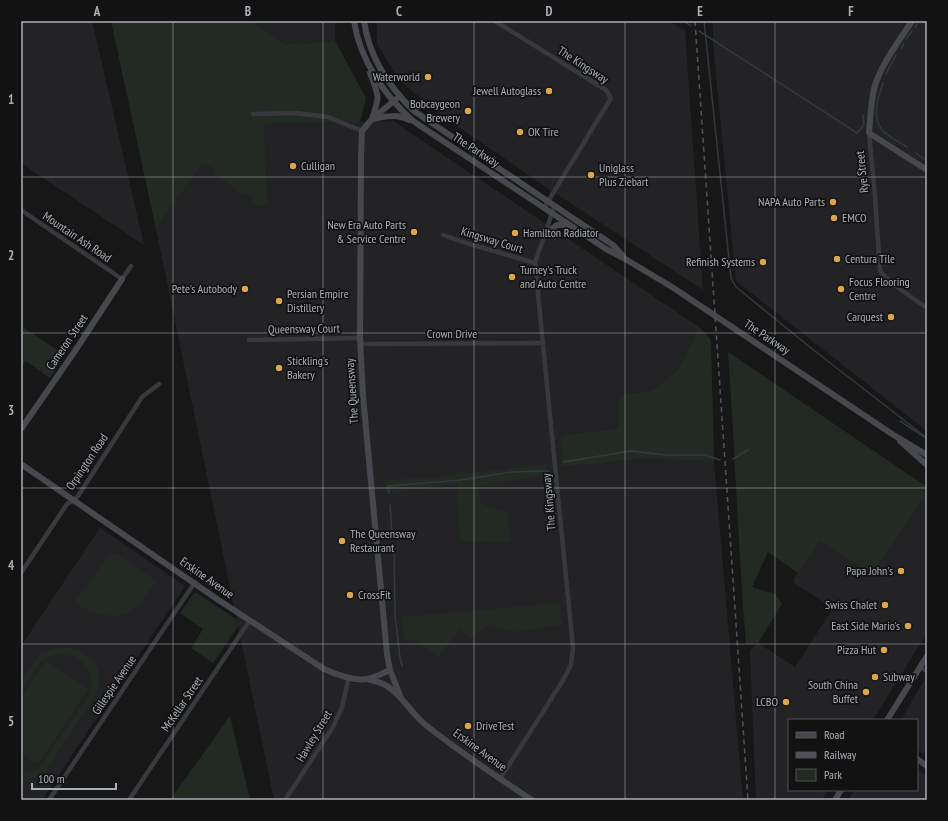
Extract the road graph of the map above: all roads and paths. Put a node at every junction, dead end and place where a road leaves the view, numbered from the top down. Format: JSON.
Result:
{"nodes":[{"id":1,"x":354,"y":21,"type":"edge"},
{"id":2,"x":364,"y":21,"type":"edge"},
{"id":3,"x":495,"y":21,"type":"edge"},
{"id":4,"x":912,"y":21,"type":"edge"},
{"id":5,"x":366,"y":62,"type":"junction"},
{"id":6,"x":400,"y":96,"type":"junction"},
{"id":7,"x":394,"y":102,"type":"junction"},
{"id":8,"x":253,"y":114,"type":"dead end"},
{"id":9,"x":372,"y":119,"type":"junction"},
{"id":10,"x":413,"y":121,"type":"junction"},
{"id":11,"x":362,"y":131,"type":"junction"},
{"id":12,"x":869,"y":133,"type":"junction"},
{"id":13,"x":927,"y":170,"type":"edge"},
{"id":14,"x":548,"y":201,"type":"junction"},
{"id":15,"x":555,"y":206,"type":"junction"},
{"id":16,"x":544,"y":208,"type":"junction"},
{"id":17,"x":21,"y":210,"type":"edge"},
{"id":18,"x":551,"y":213,"type":"junction"},
{"id":19,"x":570,"y":226,"type":"junction"},
{"id":20,"x":443,"y":235,"type":"dead end"},
{"id":21,"x":544,"y":235,"type":"junction"},
{"id":22,"x":627,"y":260,"type":"junction"},
{"id":23,"x":535,"y":263,"type":"junction"},
{"id":24,"x":131,"y":266,"type":"dead end"},
{"id":25,"x":122,"y":279,"type":"junction"},
{"id":26,"x":927,"y":308,"type":"edge"},
{"id":27,"x":249,"y":340,"type":"dead end"},
{"id":28,"x":360,"y":341,"type":"junction"},
{"id":29,"x":543,"y":343,"type":"junction"},
{"id":30,"x":159,"y":384,"type":"dead end"},
{"id":31,"x":21,"y":429,"type":"edge"},
{"id":32,"x":892,"y":434,"type":"junction"},
{"id":33,"x":927,"y":455,"type":"edge"},
{"id":34,"x":21,"y":464,"type":"edge"},
{"id":35,"x":927,"y":465,"type":"edge"},
{"id":36,"x":74,"y":500,"type":"junction"},
{"id":37,"x":21,"y":572,"type":"edge"},
{"id":38,"x":195,"y":582,"type":"junction"},
{"id":39,"x":250,"y":620,"type":"junction"},
{"id":40,"x":927,"y":656,"type":"edge"},
{"id":41,"x":920,"y":667,"type":"junction"},
{"id":42,"x":390,"y":670,"type":"junction"},
{"id":43,"x":927,"y":671,"type":"edge"},
{"id":44,"x":350,"y":677,"type":"junction"},
{"id":45,"x":367,"y":679,"type":"junction"},
{"id":46,"x":401,"y":698,"type":"junction"},
{"id":47,"x":888,"y":719,"type":"edge"},
{"id":48,"x":918,"y":760,"type":"edge"},
{"id":49,"x":927,"y":766,"type":"edge"},
{"id":50,"x":500,"y":778,"type":"junction"},
{"id":51,"x":840,"y":791,"type":"edge"},
{"id":52,"x":49,"y":800,"type":"edge"},
{"id":53,"x":129,"y":800,"type":"edge"},
{"id":54,"x":285,"y":800,"type":"edge"},
{"id":55,"x":532,"y":800,"type":"edge"},
{"id":56,"x":835,"y":800,"type":"edge"}],
"edges":[{"from":1,"to":5,"type":"street","name":"The Parkway"},
{"from":2,"to":6,"type":"street","name":"The Parkway"},
{"from":3,"to":14,"type":"street","name":"The Kingsway"},
{"from":4,"to":12,"type":"street","name":"Rye Street"},
{"from":5,"to":7,"type":"street","name":"The Parkway"},
{"from":5,"to":9,"type":"street"},
{"from":6,"to":7,"type":"street"},
{"from":6,"to":14,"type":"street","name":"The Parkway"},
{"from":7,"to":9,"type":"street"},
{"from":7,"to":10,"type":"street","name":"The Parkway"},
{"from":8,"to":11,"type":"street"},
{"from":9,"to":10,"type":"street"},
{"from":9,"to":11,"type":"street"},
{"from":10,"to":16,"type":"street","name":"The Parkway"},
{"from":11,"to":28,"type":"street","name":"The Queensway"},
{"from":12,"to":13,"type":"street"},
{"from":12,"to":26,"type":"street","name":"Rye Street"},
{"from":14,"to":15,"type":"street","name":"The Parkway"},
{"from":14,"to":16,"type":"street","name":"The Kingsway"},
{"from":15,"to":18,"type":"street","name":"The Kingsway"},
{"from":15,"to":22,"type":"street","name":"The Parkway"},
{"from":16,"to":18,"type":"street","name":"The Parkway"},
{"from":17,"to":25,"type":"street","name":"Mountain Ash Road"},
{"from":18,"to":19,"type":"street","name":"The Parkway"},
{"from":18,"to":21,"type":"street","name":"The Kingsway"},
{"from":19,"to":21,"type":"street"},
{"from":19,"to":22,"type":"street","name":"The Parkway"},
{"from":20,"to":23,"type":"street","name":"Kingsway Court"},
{"from":21,"to":23,"type":"street","name":"The Kingsway"},
{"from":22,"to":32,"type":"street","name":"The Parkway"},
{"from":23,"to":29,"type":"street","name":"The Kingsway"},
{"from":24,"to":25,"type":"street","name":"Cameron Street"},
{"from":25,"to":31,"type":"street","name":"Cameron Street"},
{"from":27,"to":28,"type":"street","name":"Queensway Court"},
{"from":28,"to":29,"type":"street","name":"Crown Drive"},
{"from":28,"to":42,"type":"street","name":"The Queensway"},
{"from":29,"to":50,"type":"street","name":"The Kingsway"},
{"from":30,"to":36,"type":"street","name":"Orpington Road"},
{"from":32,"to":33,"type":"street","name":"The Parkway"},
{"from":32,"to":35,"type":"street","name":"The Parkway"},
{"from":34,"to":36,"type":"street","name":"Erskine Avenue"},
{"from":36,"to":37,"type":"street","name":"Orpington Road"},
{"from":36,"to":38,"type":"street","name":"Erskine Avenue"},
{"from":38,"to":39,"type":"street","name":"Erskine Avenue"},
{"from":38,"to":52,"type":"street","name":"Gillespie Avenue"},
{"from":39,"to":44,"type":"street","name":"Erskine Avenue"},
{"from":39,"to":53,"type":"street","name":"McKellar Street"},
{"from":40,"to":41,"type":"street"},
{"from":41,"to":43,"type":"street"},
{"from":41,"to":47,"type":"street"},
{"from":42,"to":45,"type":"street","name":"Erskine Avenue"},
{"from":42,"to":46,"type":"street","name":"The Queensway"},
{"from":44,"to":45,"type":"street","name":"Erskine Avenue"},
{"from":44,"to":54,"type":"street","name":"Hawley Street"},
{"from":45,"to":46,"type":"street"},
{"from":46,"to":50,"type":"street","name":"Erskine Avenue"},
{"from":48,"to":49,"type":"street"},
{"from":50,"to":55,"type":"street","name":"Erskine Avenue"},
{"from":51,"to":56,"type":"street"}]}
